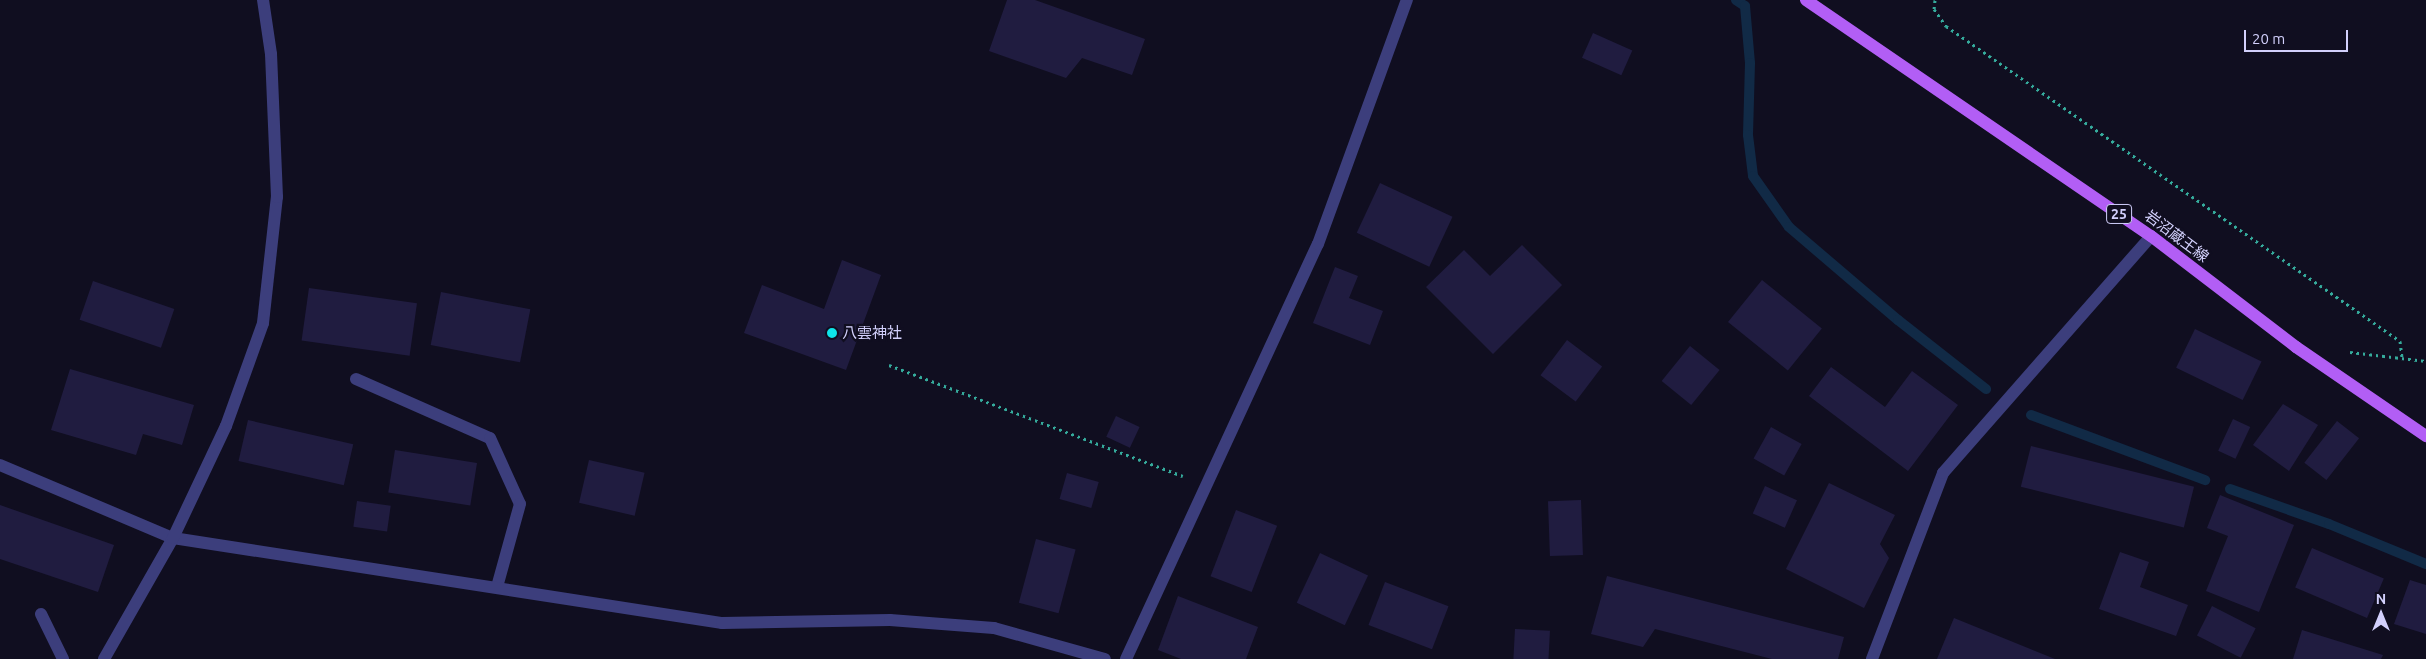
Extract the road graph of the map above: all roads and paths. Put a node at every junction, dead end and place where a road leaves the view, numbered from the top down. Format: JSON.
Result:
{"nodes":[{"id":1,"x":263,"y":0,"type":"edge"},
{"id":2,"x":1407,"y":0,"type":"edge"},
{"id":3,"x":1806,"y":0,"type":"edge"},
{"id":4,"x":1935,"y":0,"type":"edge"},
{"id":5,"x":2151,"y":236,"type":"junction"},
{"id":6,"x":2345,"y":352,"type":"dead end"},
{"id":7,"x":2402,"y":358,"type":"junction"},
{"id":8,"x":2426,"y":361,"type":"edge"},
{"id":9,"x":889,"y":365,"type":"dead end"},
{"id":10,"x":356,"y":379,"type":"dead end"},
{"id":11,"x":2426,"y":436,"type":"edge"},
{"id":12,"x":0,"y":465,"type":"edge"},
{"id":13,"x":1205,"y":484,"type":"junction"},
{"id":14,"x":173,"y":538,"type":"junction"},
{"id":15,"x":497,"y":587,"type":"junction"},
{"id":16,"x":42,"y":614,"type":"dead end"},
{"id":17,"x":64,"y":659,"type":"edge"},
{"id":18,"x":104,"y":659,"type":"edge"},
{"id":19,"x":1106,"y":659,"type":"edge"},
{"id":20,"x":1126,"y":659,"type":"edge"},
{"id":21,"x":1872,"y":659,"type":"edge"}],
"edges":[{"from":1,"to":14,"type":"street"},
{"from":2,"to":13,"type":"street"},
{"from":3,"to":5,"type":"main road","name":"岩沼蔵王線","number":"25"},
{"from":4,"to":7,"type":"path"},
{"from":5,"to":11,"type":"main road","name":"岩沼蔵王線","number":"25"},
{"from":5,"to":21,"type":"street"},
{"from":6,"to":7,"type":"path"},
{"from":7,"to":8,"type":"path"},
{"from":9,"to":13,"type":"path"},
{"from":10,"to":15,"type":"street"},
{"from":12,"to":14,"type":"street"},
{"from":13,"to":20,"type":"street"},
{"from":14,"to":15,"type":"street"},
{"from":14,"to":18,"type":"street"},
{"from":15,"to":19,"type":"street"},
{"from":16,"to":17,"type":"street"}]}
